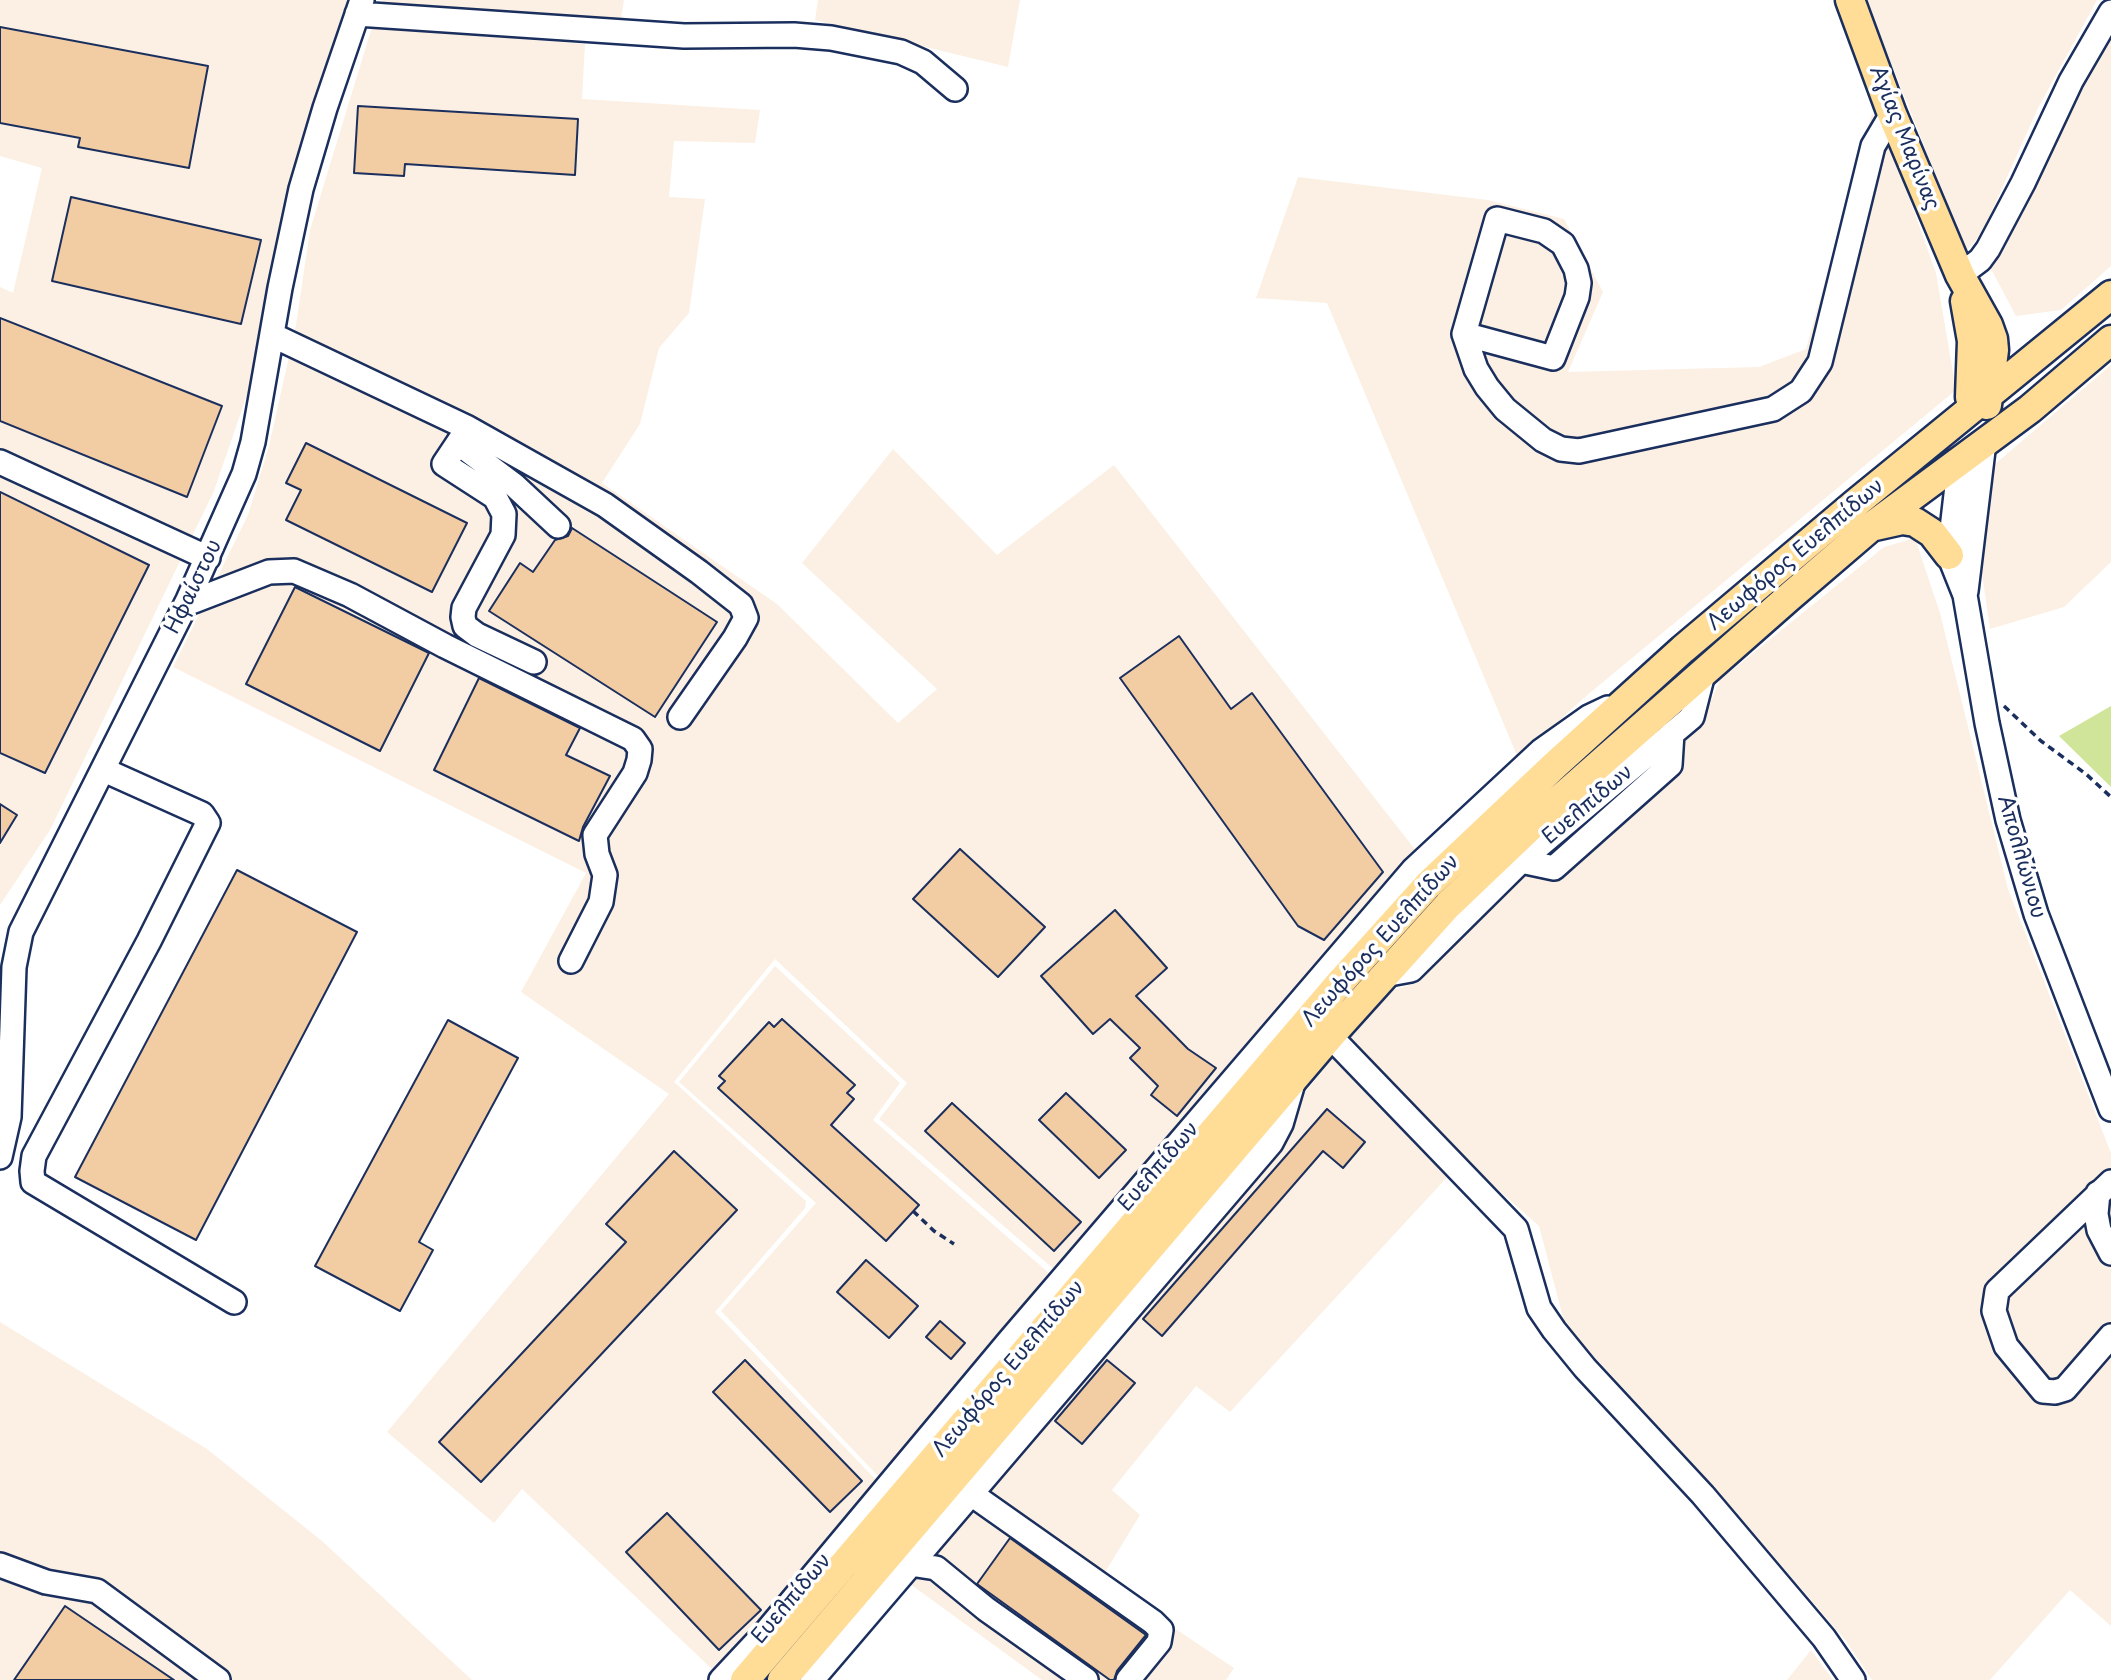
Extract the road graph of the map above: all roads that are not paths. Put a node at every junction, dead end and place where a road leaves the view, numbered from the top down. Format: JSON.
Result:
{"nodes":[{"id":1,"x":1850,"y":0,"type":"edge"},
{"id":2,"x":359,"y":7,"type":"edge"},
{"id":3,"x":2111,"y":12,"type":"edge"},
{"id":4,"x":956,"y":89,"type":"dead end"},
{"id":5,"x":1892,"y":114,"type":"junction"},
{"id":6,"x":1960,"y":275,"type":"junction"},
{"id":7,"x":2111,"y":295,"type":"edge"},
{"id":8,"x":1988,"y":325,"type":"junction"},
{"id":9,"x":2066,"y":333,"type":"junction"},
{"id":10,"x":1464,"y":334,"type":"junction"},
{"id":11,"x":272,"y":335,"type":"junction"},
{"id":12,"x":2111,"y":340,"type":"edge"},
{"id":13,"x":1977,"y":406,"type":"junction"},
{"id":14,"x":463,"y":435,"type":"junction"},
{"id":15,"x":1984,"y":442,"type":"junction"},
{"id":16,"x":1960,"y":460,"type":"junction"},
{"id":17,"x":0,"y":462,"type":"edge"},
{"id":18,"x":558,"y":526,"type":"dead end"},
{"id":19,"x":1872,"y":526,"type":"junction"},
{"id":20,"x":1949,"y":555,"type":"junction"},
{"id":21,"x":208,"y":558,"type":"junction"},
{"id":22,"x":1965,"y":595,"type":"junction"},
{"id":23,"x":186,"y":604,"type":"junction"},
{"id":24,"x":534,"y":662,"type":"dead end"},
{"id":25,"x":1703,"y":670,"type":"junction"},
{"id":26,"x":680,"y":716,"type":"dead end"},
{"id":27,"x":1672,"y":733,"type":"junction"},
{"id":28,"x":104,"y":770,"type":"junction"},
{"id":29,"x":1561,"y":812,"type":"junction"},
{"id":30,"x":1521,"y":862,"type":"junction"},
{"id":31,"x":571,"y":961,"type":"dead end"},
{"id":32,"x":1384,"y":975,"type":"junction"},
{"id":33,"x":1330,"y":1036,"type":"junction"},
{"id":34,"x":1293,"y":1083,"type":"junction"},
{"id":35,"x":2111,"y":1109,"type":"edge"},
{"id":36,"x":0,"y":1157,"type":"edge"},
{"id":37,"x":2104,"y":1187,"type":"edge"},
{"id":38,"x":2111,"y":1252,"type":"edge"},
{"id":39,"x":234,"y":1302,"type":"dead end"},
{"id":40,"x":2111,"y":1336,"type":"edge"},
{"id":41,"x":970,"y":1493,"type":"junction"},
{"id":42,"x":901,"y":1557,"type":"junction"},
{"id":43,"x":0,"y":1564,"type":"edge"},
{"id":44,"x":829,"y":1568,"type":"junction"},
{"id":45,"x":218,"y":1680,"type":"edge"},
{"id":46,"x":721,"y":1680,"type":"edge"},
{"id":47,"x":745,"y":1680,"type":"edge"},
{"id":48,"x":782,"y":1680,"type":"edge"},
{"id":49,"x":812,"y":1680,"type":"edge"},
{"id":50,"x":1086,"y":1680,"type":"edge"},
{"id":51,"x":1128,"y":1680,"type":"edge"},
{"id":52,"x":1853,"y":1680,"type":"edge"}],
"edges":[{"from":1,"to":5,"type":"main road","name":"Αγίας Μαρίνας"},
{"from":2,"to":4,"type":"street"},
{"from":2,"to":11,"type":"street","name":"Ηφαίστου"},
{"from":3,"to":6,"type":"street"},
{"from":5,"to":6,"type":"main road","name":"Αγίας Μαρίνας"},
{"from":5,"to":10,"type":"street"},
{"from":6,"to":8,"type":"main road","name":"Αγίας Μαρίνας"},
{"from":6,"to":13,"type":"main road","name":"Αγίας Μαρίνας"},
{"from":7,"to":9,"type":"main road","name":"Λεωφόρος Ευελπίδων"},
{"from":8,"to":9,"type":"main road"},
{"from":8,"to":13,"type":"main road","name":"Αγίας Μαρίνας"},
{"from":9,"to":13,"type":"main road","name":"Λεωφόρος Ευελπίδων"},
{"from":10,"to":10,"type":"street"},
{"from":11,"to":14,"type":"street"},
{"from":11,"to":21,"type":"street","name":"Ηφαίστου"},
{"from":12,"to":15,"type":"main road","name":"Λεωφόρος Ευελπίδων"},
{"from":13,"to":15,"type":"main road","name":"Απολλώνιου"},
{"from":13,"to":16,"type":"main road","name":"Αγίας Μαρίνας"},
{"from":13,"to":44,"type":"main road","name":"Λεωφόρος Ευελπίδων"},
{"from":14,"to":18,"type":"street"},
{"from":14,"to":24,"type":"street"},
{"from":14,"to":26,"type":"street"},
{"from":15,"to":16,"type":"main road","name":"Λεωφόρος Ευελπίδων"},
{"from":15,"to":22,"type":"street","name":"Απολλώνιου"},
{"from":16,"to":19,"type":"main road","name":"Λεωφόρος Ευελπίδων"},
{"from":16,"to":20,"type":"street","name":"Απολλώνιου"},
{"from":17,"to":21,"type":"street"},
{"from":19,"to":20,"type":"main road"},
{"from":19,"to":25,"type":"main road","name":"Λεωφόρος Ευελπίδων"},
{"from":20,"to":22,"type":"street","name":"Απολλώνιου"},
{"from":21,"to":23,"type":"street","name":"Ηφαίστου"},
{"from":22,"to":35,"type":"street","name":"Απολλώνιου"},
{"from":23,"to":28,"type":"street","name":"Ηφαίστου"},
{"from":23,"to":31,"type":"street"},
{"from":25,"to":27,"type":"street","name":"Ευελπίδων"},
{"from":25,"to":29,"type":"main road","name":"Λεωφόρος Ευελπίδων"},
{"from":27,"to":29,"type":"street","name":"Ευελπίδων"},
{"from":27,"to":30,"type":"street"},
{"from":28,"to":36,"type":"street","name":"Ηφαίστου"},
{"from":28,"to":39,"type":"street"},
{"from":29,"to":30,"type":"street","name":"Ευελπίδων"},
{"from":29,"to":32,"type":"main road","name":"Λεωφόρος Ευελπίδων"},
{"from":30,"to":32,"type":"street","name":"Ευελπίδων"},
{"from":32,"to":33,"type":"main road","name":"Λεωφόρος Ευελπίδων"},
{"from":33,"to":34,"type":"main road","name":"Λεωφόρος Ευελπίδων"},
{"from":33,"to":52,"type":"street"},
{"from":34,"to":41,"type":"street"},
{"from":34,"to":42,"type":"main road","name":"Λεωφόρος Ευελπίδων"},
{"from":37,"to":38,"type":"street"},
{"from":37,"to":40,"type":"street"},
{"from":41,"to":42,"type":"street"},
{"from":41,"to":51,"type":"street"},
{"from":42,"to":48,"type":"main road","name":"Λεωφόρος Ευελπίδων"},
{"from":42,"to":49,"type":"street"},
{"from":42,"to":50,"type":"street"},
{"from":43,"to":45,"type":"street"},
{"from":44,"to":46,"type":"street","name":"Ευελπίδων"},
{"from":44,"to":47,"type":"main road","name":"Λεωφόρος Ευελπίδων"}]}
